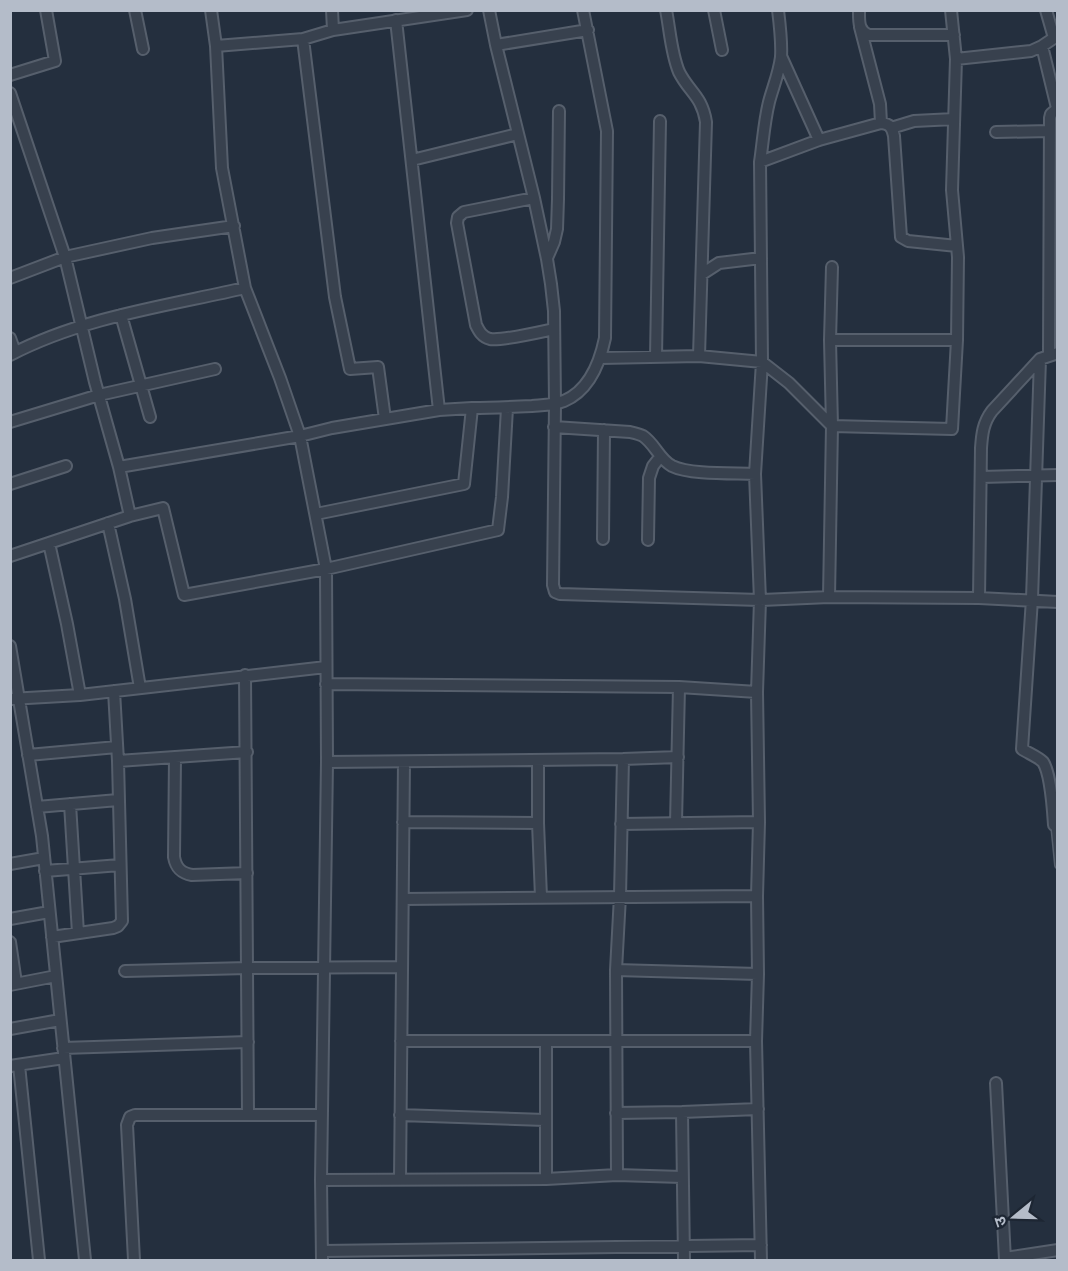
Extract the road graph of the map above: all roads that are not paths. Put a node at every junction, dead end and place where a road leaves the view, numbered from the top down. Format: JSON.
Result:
{"nodes":[{"id":1,"x":46,"y":10,"type":"edge"},
{"id":2,"x":135,"y":10,"type":"edge"},
{"id":3,"x":211,"y":10,"type":"edge"},
{"id":4,"x":332,"y":10,"type":"edge"},
{"id":5,"x":467,"y":10,"type":"edge"},
{"id":6,"x":489,"y":10,"type":"edge"},
{"id":7,"x":583,"y":10,"type":"edge"},
{"id":8,"x":666,"y":10,"type":"edge"},
{"id":9,"x":714,"y":10,"type":"edge"},
{"id":10,"x":778,"y":10,"type":"edge"},
{"id":11,"x":859,"y":10,"type":"edge"},
{"id":12,"x":951,"y":10,"type":"edge"},
{"id":13,"x":1046,"y":10,"type":"edge"},
{"id":14,"x":396,"y":20,"type":"junction"},
{"id":15,"x":860,"y":26,"type":"junction"},
{"id":16,"x":333,"y":30,"type":"junction"},
{"id":17,"x":588,"y":30,"type":"junction"},
{"id":18,"x":954,"y":35,"type":"junction"},
{"id":19,"x":1056,"y":37,"type":"edge"},
{"id":20,"x":303,"y":39,"type":"junction"},
{"id":21,"x":496,"y":45,"type":"junction"},
{"id":22,"x":216,"y":46,"type":"junction"},
{"id":23,"x":1042,"y":46,"type":"junction"},
{"id":24,"x":143,"y":49,"type":"dead end"},
{"id":25,"x":722,"y":50,"type":"dead end"},
{"id":26,"x":781,"y":55,"type":"junction"},
{"id":27,"x":956,"y":59,"type":"junction"},
{"id":28,"x":10,"y":75,"type":"edge"},
{"id":29,"x":10,"y":93,"type":"edge"},
{"id":30,"x":1057,"y":108,"type":"edge"},
{"id":31,"x":559,"y":111,"type":"dead end"},
{"id":32,"x":954,"y":119,"type":"junction"},
{"id":33,"x":660,"y":121,"type":"dead end"},
{"id":34,"x":886,"y":125,"type":"junction"},
{"id":35,"x":1050,"y":130,"type":"junction"},
{"id":36,"x":996,"y":132,"type":"dead end"},
{"id":37,"x":518,"y":134,"type":"junction"},
{"id":38,"x":819,"y":140,"type":"junction"},
{"id":39,"x":412,"y":160,"type":"junction"},
{"id":40,"x":760,"y":162,"type":"junction"},
{"id":41,"x":1053,"y":193,"type":"edge"},
{"id":42,"x":534,"y":198,"type":"junction"},
{"id":43,"x":234,"y":226,"type":"junction"},
{"id":44,"x":957,"y":246,"type":"junction"},
{"id":45,"x":65,"y":258,"type":"junction"},
{"id":46,"x":761,"y":258,"type":"junction"},
{"id":47,"x":547,"y":259,"type":"junction"},
{"id":48,"x":832,"y":267,"type":"dead end"},
{"id":49,"x":702,"y":274,"type":"junction"},
{"id":50,"x":10,"y":278,"type":"edge"},
{"id":51,"x":245,"y":288,"type":"junction"},
{"id":52,"x":121,"y":315,"type":"junction"},
{"id":53,"x":82,"y":326,"type":"junction"},
{"id":54,"x":554,"y":329,"type":"junction"},
{"id":55,"x":10,"y":338,"type":"edge"},
{"id":56,"x":830,"y":340,"type":"junction"},
{"id":57,"x":957,"y":340,"type":"junction"},
{"id":58,"x":13,"y":353,"type":"edge"},
{"id":59,"x":1049,"y":355,"type":"edge"},
{"id":60,"x":699,"y":356,"type":"junction"},
{"id":61,"x":656,"y":357,"type":"junction"},
{"id":62,"x":601,"y":358,"type":"junction"},
{"id":63,"x":762,"y":362,"type":"junction"},
{"id":64,"x":215,"y":369,"type":"dead end"},
{"id":65,"x":140,"y":386,"type":"junction"},
{"id":66,"x":99,"y":395,"type":"junction"},
{"id":67,"x":555,"y":404,"type":"junction"},
{"id":68,"x":472,"y":408,"type":"junction"},
{"id":69,"x":507,"y":408,"type":"junction"},
{"id":70,"x":439,"y":410,"type":"junction"},
{"id":71,"x":150,"y":417,"type":"dead end"},
{"id":72,"x":385,"y":419,"type":"junction"},
{"id":73,"x":10,"y":422,"type":"edge"},
{"id":74,"x":832,"y":426,"type":"junction"},
{"id":75,"x":554,"y":427,"type":"junction"},
{"id":76,"x":604,"y":430,"type":"junction"},
{"id":77,"x":300,"y":436,"type":"junction"},
{"id":78,"x":660,"y":457,"type":"junction"},
{"id":79,"x":66,"y":466,"type":"dead end"},
{"id":80,"x":119,"y":467,"type":"junction"},
{"id":81,"x":755,"y":474,"type":"junction"},
{"id":82,"x":1036,"y":475,"type":"junction"},
{"id":83,"x":1058,"y":475,"type":"edge"},
{"id":84,"x":981,"y":477,"type":"junction"},
{"id":85,"x":10,"y":484,"type":"edge"},
{"id":86,"x":316,"y":514,"type":"junction"},
{"id":87,"x":130,"y":516,"type":"junction"},
{"id":88,"x":108,"y":523,"type":"junction"},
{"id":89,"x":603,"y":539,"type":"dead end"},
{"id":90,"x":648,"y":540,"type":"dead end"},
{"id":91,"x":49,"y":543,"type":"junction"},
{"id":92,"x":10,"y":556,"type":"edge"},
{"id":93,"x":326,"y":568,"type":"junction"},
{"id":94,"x":829,"y":597,"type":"junction"},
{"id":95,"x":979,"y":598,"type":"junction"},
{"id":96,"x":1032,"y":599,"type":"junction"},
{"id":97,"x":760,"y":600,"type":"junction"},
{"id":98,"x":1058,"y":602,"type":"edge"},
{"id":99,"x":10,"y":646,"type":"edge"},
{"id":100,"x":326,"y":667,"type":"junction"},
{"id":101,"x":245,"y":675,"type":"junction"},
{"id":102,"x":326,"y":684,"type":"junction"},
{"id":103,"x":678,"y":687,"type":"junction"},
{"id":104,"x":140,"y":688,"type":"junction"},
{"id":105,"x":114,"y":690,"type":"junction"},
{"id":106,"x":757,"y":692,"type":"junction"},
{"id":107,"x":80,"y":695,"type":"junction"},
{"id":108,"x":15,"y":698,"type":"edge"},
{"id":109,"x":117,"y":747,"type":"junction"},
{"id":110,"x":247,"y":752,"type":"junction"},
{"id":111,"x":28,"y":756,"type":"junction"},
{"id":112,"x":176,"y":757,"type":"junction"},
{"id":113,"x":678,"y":757,"type":"junction"},
{"id":114,"x":623,"y":759,"type":"junction"},
{"id":115,"x":538,"y":760,"type":"junction"},
{"id":116,"x":118,"y":761,"type":"junction"},
{"id":117,"x":327,"y":762,"type":"junction"},
{"id":118,"x":404,"y":762,"type":"junction"},
{"id":119,"x":118,"y":800,"type":"junction"},
{"id":120,"x":70,"y":804,"type":"junction"},
{"id":121,"x":37,"y":807,"type":"junction"},
{"id":122,"x":403,"y":822,"type":"junction"},
{"id":123,"x":759,"y":822,"type":"junction"},
{"id":124,"x":538,"y":823,"type":"junction"},
{"id":125,"x":676,"y":823,"type":"junction"},
{"id":126,"x":621,"y":824,"type":"junction"},
{"id":127,"x":1054,"y":825,"type":"joint"},
{"id":128,"x":44,"y":858,"type":"junction"},
{"id":129,"x":10,"y":864,"type":"edge"},
{"id":130,"x":120,"y":865,"type":"junction"},
{"id":131,"x":1058,"y":865,"type":"edge"},
{"id":132,"x":74,"y":869,"type":"junction"},
{"id":133,"x":45,"y":871,"type":"junction"},
{"id":134,"x":247,"y":873,"type":"junction"},
{"id":135,"x":621,"y":896,"type":"junction"},
{"id":136,"x":757,"y":896,"type":"junction"},
{"id":137,"x":541,"y":897,"type":"junction"},
{"id":138,"x":403,"y":899,"type":"junction"},
{"id":139,"x":49,"y":912,"type":"junction"},
{"id":140,"x":10,"y":919,"type":"edge"},
{"id":141,"x":78,"y":933,"type":"junction"},
{"id":142,"x":52,"y":937,"type":"junction"},
{"id":143,"x":10,"y":942,"type":"edge"},
{"id":144,"x":324,"y":967,"type":"junction"},
{"id":145,"x":248,"y":968,"type":"junction"},
{"id":146,"x":402,"y":968,"type":"junction"},
{"id":147,"x":616,"y":970,"type":"junction"},
{"id":148,"x":125,"y":971,"type":"dead end"},
{"id":149,"x":758,"y":974,"type":"junction"},
{"id":150,"x":56,"y":976,"type":"junction"},
{"id":151,"x":13,"y":984,"type":"edge"},
{"id":152,"x":60,"y":1020,"type":"junction"},
{"id":153,"x":10,"y":1029,"type":"edge"},
{"id":154,"x":401,"y":1041,"type":"junction"},
{"id":155,"x":618,"y":1041,"type":"junction"},
{"id":156,"x":756,"y":1041,"type":"junction"},
{"id":157,"x":248,"y":1042,"type":"junction"},
{"id":158,"x":546,"y":1042,"type":"junction"},
{"id":159,"x":64,"y":1053,"type":"junction"},
{"id":160,"x":15,"y":1065,"type":"edge"},
{"id":161,"x":996,"y":1083,"type":"dead end"},
{"id":162,"x":758,"y":1109,"type":"junction"},
{"id":163,"x":682,"y":1112,"type":"junction"},
{"id":164,"x":616,"y":1113,"type":"junction"},
{"id":165,"x":322,"y":1114,"type":"junction"},
{"id":166,"x":248,"y":1115,"type":"junction"},
{"id":167,"x":400,"y":1115,"type":"junction"},
{"id":168,"x":545,"y":1120,"type":"junction"},
{"id":169,"x":617,"y":1175,"type":"junction"},
{"id":170,"x":682,"y":1177,"type":"junction"},
{"id":171,"x":400,"y":1179,"type":"junction"},
{"id":172,"x":546,"y":1179,"type":"junction"},
{"id":173,"x":321,"y":1180,"type":"junction"},
{"id":174,"x":761,"y":1245,"type":"junction"},
{"id":175,"x":684,"y":1247,"type":"junction"},
{"id":176,"x":1058,"y":1250,"type":"edge"},
{"id":177,"x":322,"y":1256,"type":"edge"},
{"id":178,"x":1005,"y":1259,"type":"edge"},
{"id":179,"x":39,"y":1260,"type":"edge"},
{"id":180,"x":85,"y":1260,"type":"edge"},
{"id":181,"x":134,"y":1260,"type":"edge"},
{"id":182,"x":684,"y":1260,"type":"edge"},
{"id":183,"x":761,"y":1260,"type":"edge"}],
"edges":[{"from":1,"to":28,"type":"street"},
{"from":2,"to":24,"type":"street"},
{"from":3,"to":22,"type":"street"},
{"from":4,"to":16,"type":"street"},
{"from":5,"to":14,"type":"street"},
{"from":6,"to":21,"type":"street"},
{"from":7,"to":17,"type":"street"},
{"from":8,"to":49,"type":"street"},
{"from":9,"to":25,"type":"street"},
{"from":10,"to":26,"type":"street"},
{"from":11,"to":15,"type":"street"},
{"from":12,"to":18,"type":"street"},
{"from":13,"to":19,"type":"street"},
{"from":14,"to":16,"type":"street"},
{"from":14,"to":39,"type":"street"},
{"from":15,"to":18,"type":"street"},
{"from":15,"to":34,"type":"street"},
{"from":16,"to":20,"type":"street"},
{"from":17,"to":21,"type":"street"},
{"from":17,"to":62,"type":"street"},
{"from":18,"to":27,"type":"street"},
{"from":19,"to":23,"type":"street"},
{"from":20,"to":22,"type":"street"},
{"from":20,"to":72,"type":"street"},
{"from":21,"to":37,"type":"street"},
{"from":22,"to":43,"type":"street"},
{"from":23,"to":27,"type":"street"},
{"from":23,"to":30,"type":"street"},
{"from":26,"to":38,"type":"street"},
{"from":26,"to":40,"type":"street"},
{"from":27,"to":32,"type":"street"},
{"from":29,"to":45,"type":"street"},
{"from":30,"to":35,"type":"street"},
{"from":31,"to":47,"type":"street"},
{"from":32,"to":34,"type":"street"},
{"from":32,"to":44,"type":"street"},
{"from":33,"to":61,"type":"street"},
{"from":34,"to":38,"type":"street"},
{"from":34,"to":44,"type":"street"},
{"from":35,"to":36,"type":"street"},
{"from":35,"to":41,"type":"street"},
{"from":37,"to":39,"type":"street"},
{"from":37,"to":42,"type":"street"},
{"from":38,"to":40,"type":"street"},
{"from":39,"to":70,"type":"street"},
{"from":40,"to":46,"type":"street"},
{"from":41,"to":59,"type":"street"},
{"from":42,"to":47,"type":"street"},
{"from":42,"to":54,"type":"street"},
{"from":43,"to":45,"type":"street"},
{"from":43,"to":51,"type":"street"},
{"from":44,"to":57,"type":"street"},
{"from":45,"to":50,"type":"street"},
{"from":45,"to":53,"type":"street"},
{"from":46,"to":49,"type":"street"},
{"from":46,"to":63,"type":"street"},
{"from":47,"to":54,"type":"street"},
{"from":48,"to":56,"type":"street"},
{"from":49,"to":60,"type":"street"},
{"from":51,"to":52,"type":"street"},
{"from":51,"to":77,"type":"street"},
{"from":52,"to":53,"type":"street"},
{"from":52,"to":65,"type":"street"},
{"from":53,"to":58,"type":"street"},
{"from":53,"to":66,"type":"street"},
{"from":54,"to":67,"type":"street"},
{"from":55,"to":58,"type":"street"},
{"from":56,"to":57,"type":"street"},
{"from":56,"to":74,"type":"street"},
{"from":57,"to":74,"type":"street"},
{"from":59,"to":82,"type":"street"},
{"from":59,"to":84,"type":"street"},
{"from":60,"to":61,"type":"street"},
{"from":60,"to":63,"type":"street"},
{"from":61,"to":62,"type":"street"},
{"from":62,"to":67,"type":"street"},
{"from":63,"to":74,"type":"street"},
{"from":63,"to":81,"type":"street"},
{"from":64,"to":65,"type":"street"},
{"from":65,"to":66,"type":"street"},
{"from":65,"to":71,"type":"street"},
{"from":66,"to":73,"type":"street"},
{"from":66,"to":80,"type":"street"},
{"from":67,"to":69,"type":"street"},
{"from":67,"to":75,"type":"street"},
{"from":68,"to":69,"type":"street"},
{"from":68,"to":70,"type":"street"},
{"from":68,"to":86,"type":"street"},
{"from":69,"to":93,"type":"street"},
{"from":70,"to":72,"type":"street"},
{"from":72,"to":77,"type":"street"},
{"from":74,"to":94,"type":"street"},
{"from":75,"to":76,"type":"street"},
{"from":75,"to":97,"type":"street"},
{"from":76,"to":78,"type":"street"},
{"from":76,"to":89,"type":"street"},
{"from":77,"to":80,"type":"street"},
{"from":77,"to":86,"type":"street"},
{"from":78,"to":81,"type":"street"},
{"from":78,"to":90,"type":"street"},
{"from":79,"to":85,"type":"street"},
{"from":80,"to":87,"type":"street"},
{"from":81,"to":97,"type":"street"},
{"from":82,"to":83,"type":"street"},
{"from":82,"to":84,"type":"street"},
{"from":82,"to":96,"type":"street"},
{"from":84,"to":95,"type":"street"},
{"from":86,"to":93,"type":"street"},
{"from":87,"to":88,"type":"street"},
{"from":87,"to":93,"type":"street"},
{"from":88,"to":91,"type":"street"},
{"from":88,"to":104,"type":"street"},
{"from":91,"to":92,"type":"street"},
{"from":91,"to":107,"type":"street"},
{"from":93,"to":100,"type":"street"},
{"from":94,"to":95,"type":"street"},
{"from":94,"to":97,"type":"street"},
{"from":95,"to":96,"type":"street"},
{"from":96,"to":98,"type":"street"},
{"from":96,"to":127,"type":"street"},
{"from":97,"to":106,"type":"street"},
{"from":99,"to":108,"type":"street"},
{"from":100,"to":101,"type":"street"},
{"from":100,"to":102,"type":"street"},
{"from":101,"to":104,"type":"street"},
{"from":101,"to":110,"type":"street"},
{"from":102,"to":103,"type":"street"},
{"from":102,"to":117,"type":"street"},
{"from":103,"to":106,"type":"street"},
{"from":103,"to":113,"type":"street"},
{"from":104,"to":105,"type":"street"},
{"from":105,"to":107,"type":"street"},
{"from":105,"to":109,"type":"street"},
{"from":106,"to":123,"type":"street"},
{"from":107,"to":108,"type":"street"},
{"from":108,"to":111,"type":"street"},
{"from":109,"to":111,"type":"street"},
{"from":109,"to":116,"type":"street"},
{"from":110,"to":112,"type":"street"},
{"from":110,"to":134,"type":"street"},
{"from":111,"to":121,"type":"street"},
{"from":112,"to":116,"type":"street"},
{"from":112,"to":134,"type":"street"},
{"from":113,"to":114,"type":"street"},
{"from":113,"to":125,"type":"street"},
{"from":114,"to":115,"type":"street"},
{"from":114,"to":126,"type":"street"},
{"from":115,"to":118,"type":"street"},
{"from":115,"to":124,"type":"street"},
{"from":116,"to":119,"type":"street"},
{"from":117,"to":118,"type":"street"},
{"from":117,"to":144,"type":"street"},
{"from":118,"to":122,"type":"street"},
{"from":119,"to":120,"type":"street"},
{"from":119,"to":130,"type":"street"},
{"from":120,"to":121,"type":"street"},
{"from":120,"to":132,"type":"street"},
{"from":121,"to":128,"type":"street"},
{"from":122,"to":124,"type":"street"},
{"from":122,"to":138,"type":"street"},
{"from":123,"to":125,"type":"street"},
{"from":123,"to":136,"type":"street"},
{"from":124,"to":137,"type":"street"},
{"from":125,"to":126,"type":"street"},
{"from":126,"to":135,"type":"street"},
{"from":127,"to":131,"type":"lane"},
{"from":128,"to":129,"type":"street"},
{"from":128,"to":133,"type":"street"},
{"from":130,"to":132,"type":"street"},
{"from":130,"to":141,"type":"street"},
{"from":132,"to":133,"type":"street"},
{"from":132,"to":141,"type":"street"},
{"from":133,"to":139,"type":"street"},
{"from":134,"to":145,"type":"street"},
{"from":135,"to":136,"type":"street"},
{"from":135,"to":137,"type":"street"},
{"from":135,"to":147,"type":"street"},
{"from":136,"to":149,"type":"street"},
{"from":137,"to":138,"type":"street"},
{"from":138,"to":146,"type":"street"},
{"from":139,"to":140,"type":"street"},
{"from":139,"to":142,"type":"street"},
{"from":141,"to":142,"type":"street"},
{"from":142,"to":150,"type":"street"},
{"from":143,"to":151,"type":"street"},
{"from":144,"to":145,"type":"street"},
{"from":144,"to":146,"type":"street"},
{"from":144,"to":165,"type":"street"},
{"from":145,"to":148,"type":"street"},
{"from":145,"to":157,"type":"street"},
{"from":146,"to":154,"type":"street"},
{"from":147,"to":149,"type":"street"},
{"from":147,"to":155,"type":"street"},
{"from":149,"to":156,"type":"street"},
{"from":150,"to":151,"type":"street"},
{"from":150,"to":152,"type":"street"},
{"from":152,"to":153,"type":"street"},
{"from":152,"to":159,"type":"street"},
{"from":154,"to":158,"type":"street"},
{"from":154,"to":167,"type":"street"},
{"from":155,"to":156,"type":"street"},
{"from":155,"to":158,"type":"street"},
{"from":155,"to":164,"type":"street"},
{"from":156,"to":162,"type":"street"},
{"from":157,"to":159,"type":"street"},
{"from":157,"to":166,"type":"street"},
{"from":158,"to":168,"type":"street"},
{"from":159,"to":160,"type":"street"},
{"from":159,"to":180,"type":"street"},
{"from":160,"to":179,"type":"street"},
{"from":161,"to":178,"type":"street"},
{"from":162,"to":163,"type":"street"},
{"from":162,"to":174,"type":"street"},
{"from":163,"to":164,"type":"street"},
{"from":163,"to":170,"type":"street"},
{"from":164,"to":169,"type":"street"},
{"from":165,"to":166,"type":"street"},
{"from":165,"to":173,"type":"street"},
{"from":166,"to":181,"type":"street"},
{"from":167,"to":168,"type":"street"},
{"from":167,"to":171,"type":"street"},
{"from":168,"to":172,"type":"street"},
{"from":169,"to":170,"type":"street"},
{"from":169,"to":172,"type":"street"},
{"from":170,"to":175,"type":"street"},
{"from":171,"to":172,"type":"street"},
{"from":171,"to":173,"type":"street"},
{"from":173,"to":177,"type":"street"},
{"from":174,"to":175,"type":"street"},
{"from":174,"to":183,"type":"street"},
{"from":175,"to":177,"type":"street"},
{"from":175,"to":182,"type":"street"},
{"from":176,"to":178,"type":"street"}]}
